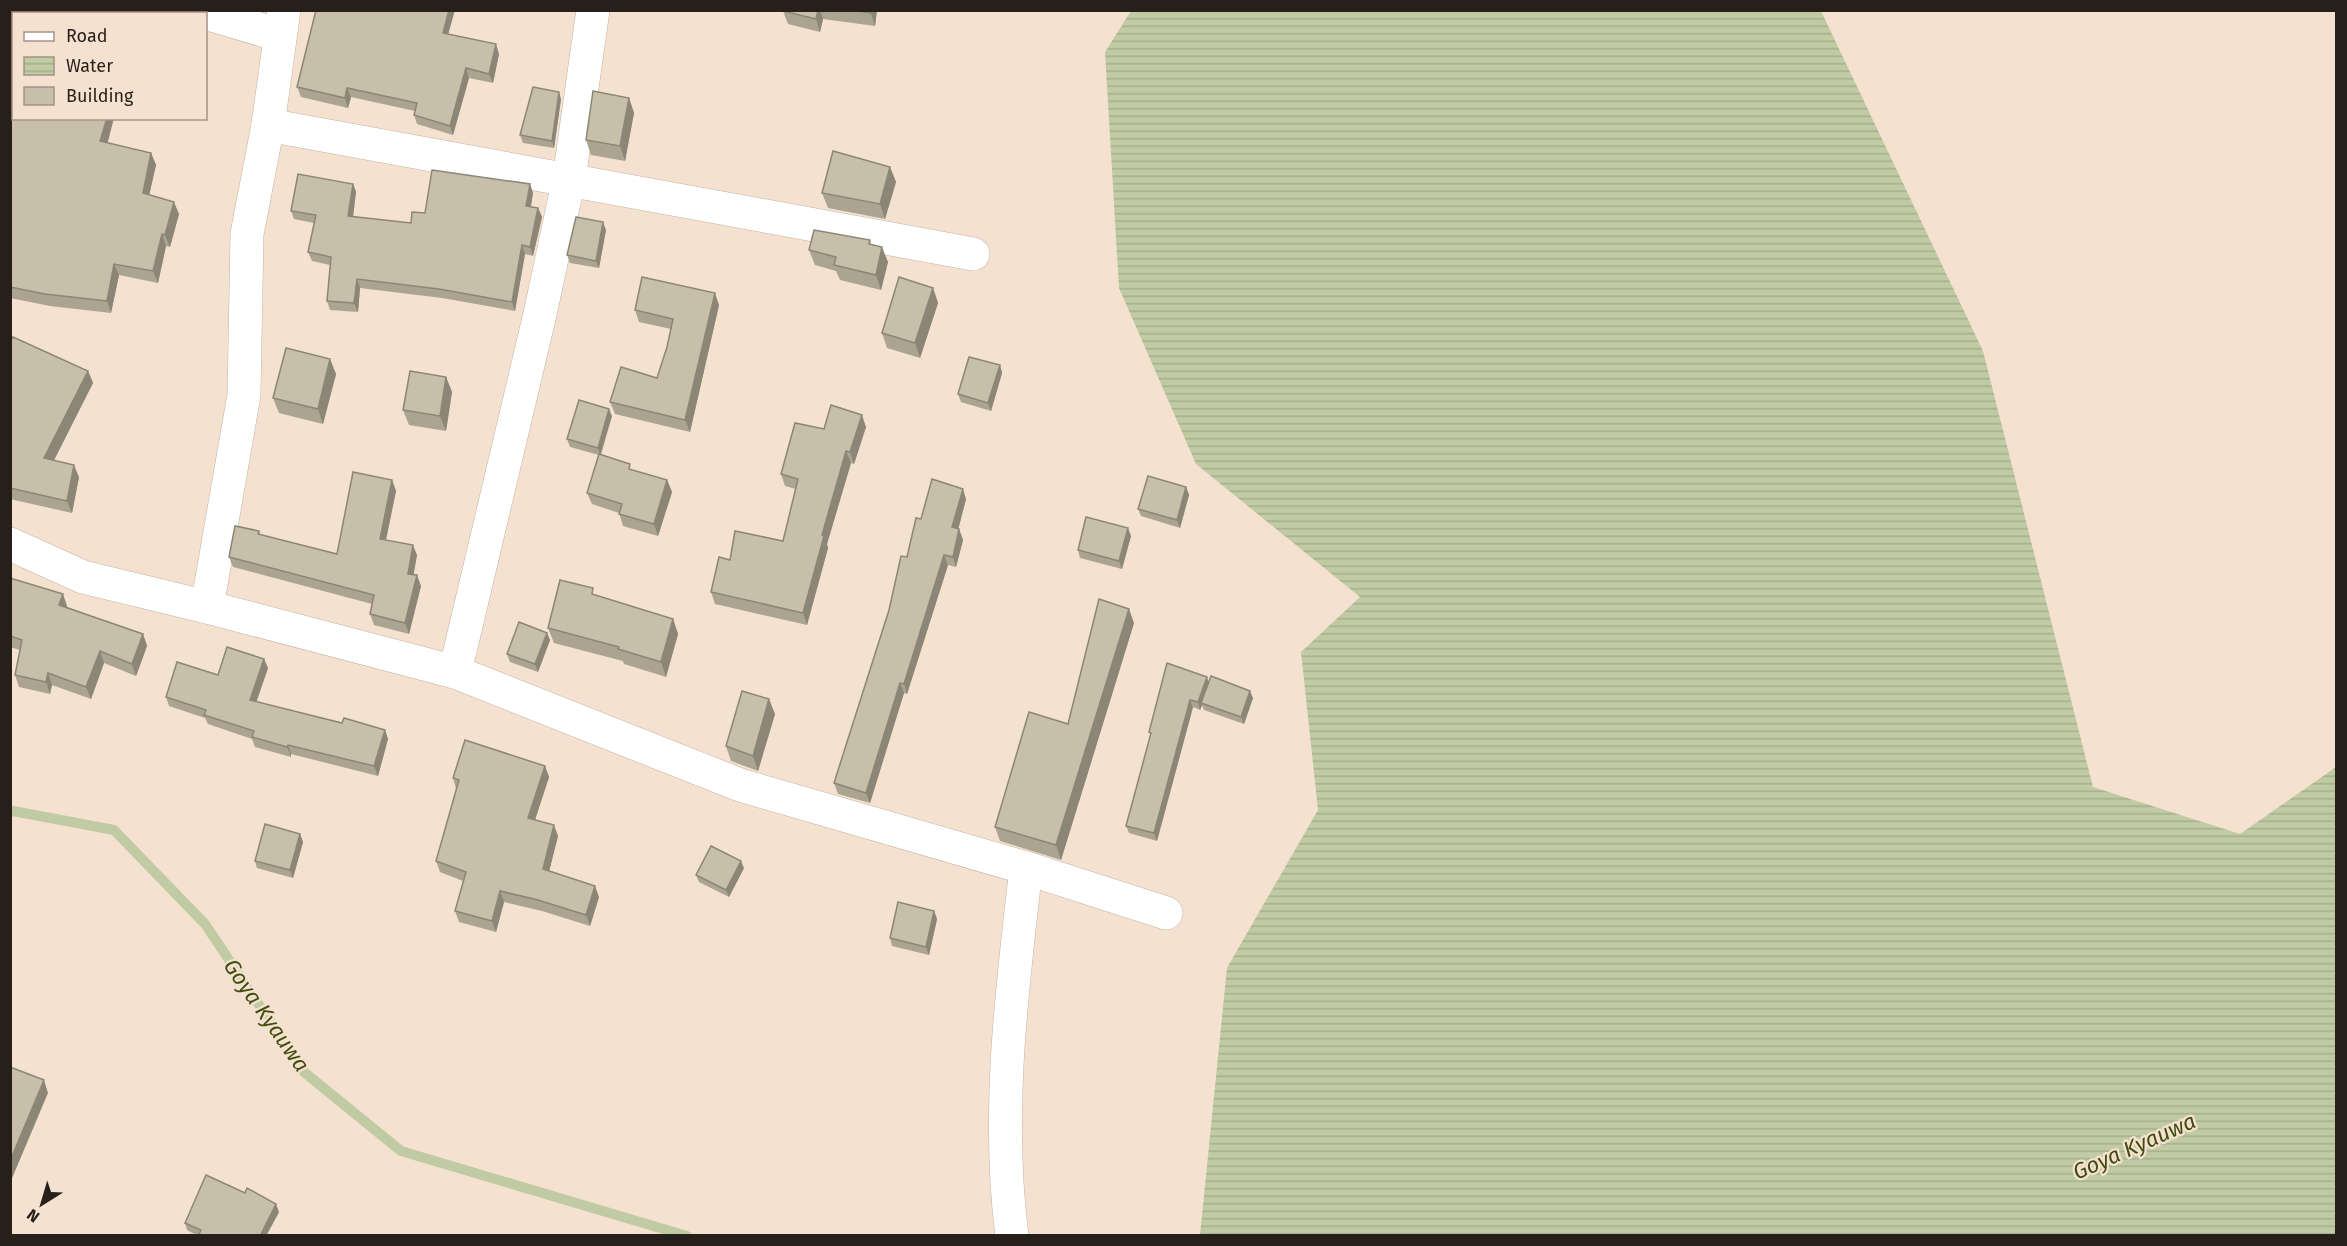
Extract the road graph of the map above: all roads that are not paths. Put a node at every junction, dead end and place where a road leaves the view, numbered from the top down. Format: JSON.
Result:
{"nodes":[{"id":1,"x":195,"y":10,"type":"edge"},
{"id":2,"x":593,"y":10,"type":"edge"},
{"id":3,"x":282,"y":23,"type":"edge"},
{"id":4,"x":268,"y":125,"type":"junction"},
{"id":5,"x":569,"y":179,"type":"junction"},
{"id":6,"x":973,"y":254,"type":"dead end"},
{"id":7,"x":10,"y":544,"type":"edge"},
{"id":8,"x":207,"y":607,"type":"junction"},
{"id":9,"x":455,"y":672,"type":"junction"},
{"id":10,"x":1026,"y":868,"type":"junction"},
{"id":11,"x":1166,"y":913,"type":"dead end"},
{"id":12,"x":1012,"y":1236,"type":"edge"}],
"edges":[{"from":1,"to":3,"type":"street"},
{"from":2,"to":5,"type":"street"},
{"from":3,"to":4,"type":"street"},
{"from":4,"to":5,"type":"street"},
{"from":4,"to":8,"type":"street"},
{"from":5,"to":6,"type":"street"},
{"from":5,"to":9,"type":"street"},
{"from":7,"to":8,"type":"street"},
{"from":8,"to":9,"type":"street"},
{"from":9,"to":10,"type":"street"},
{"from":10,"to":11,"type":"street"},
{"from":10,"to":12,"type":"street"}]}
